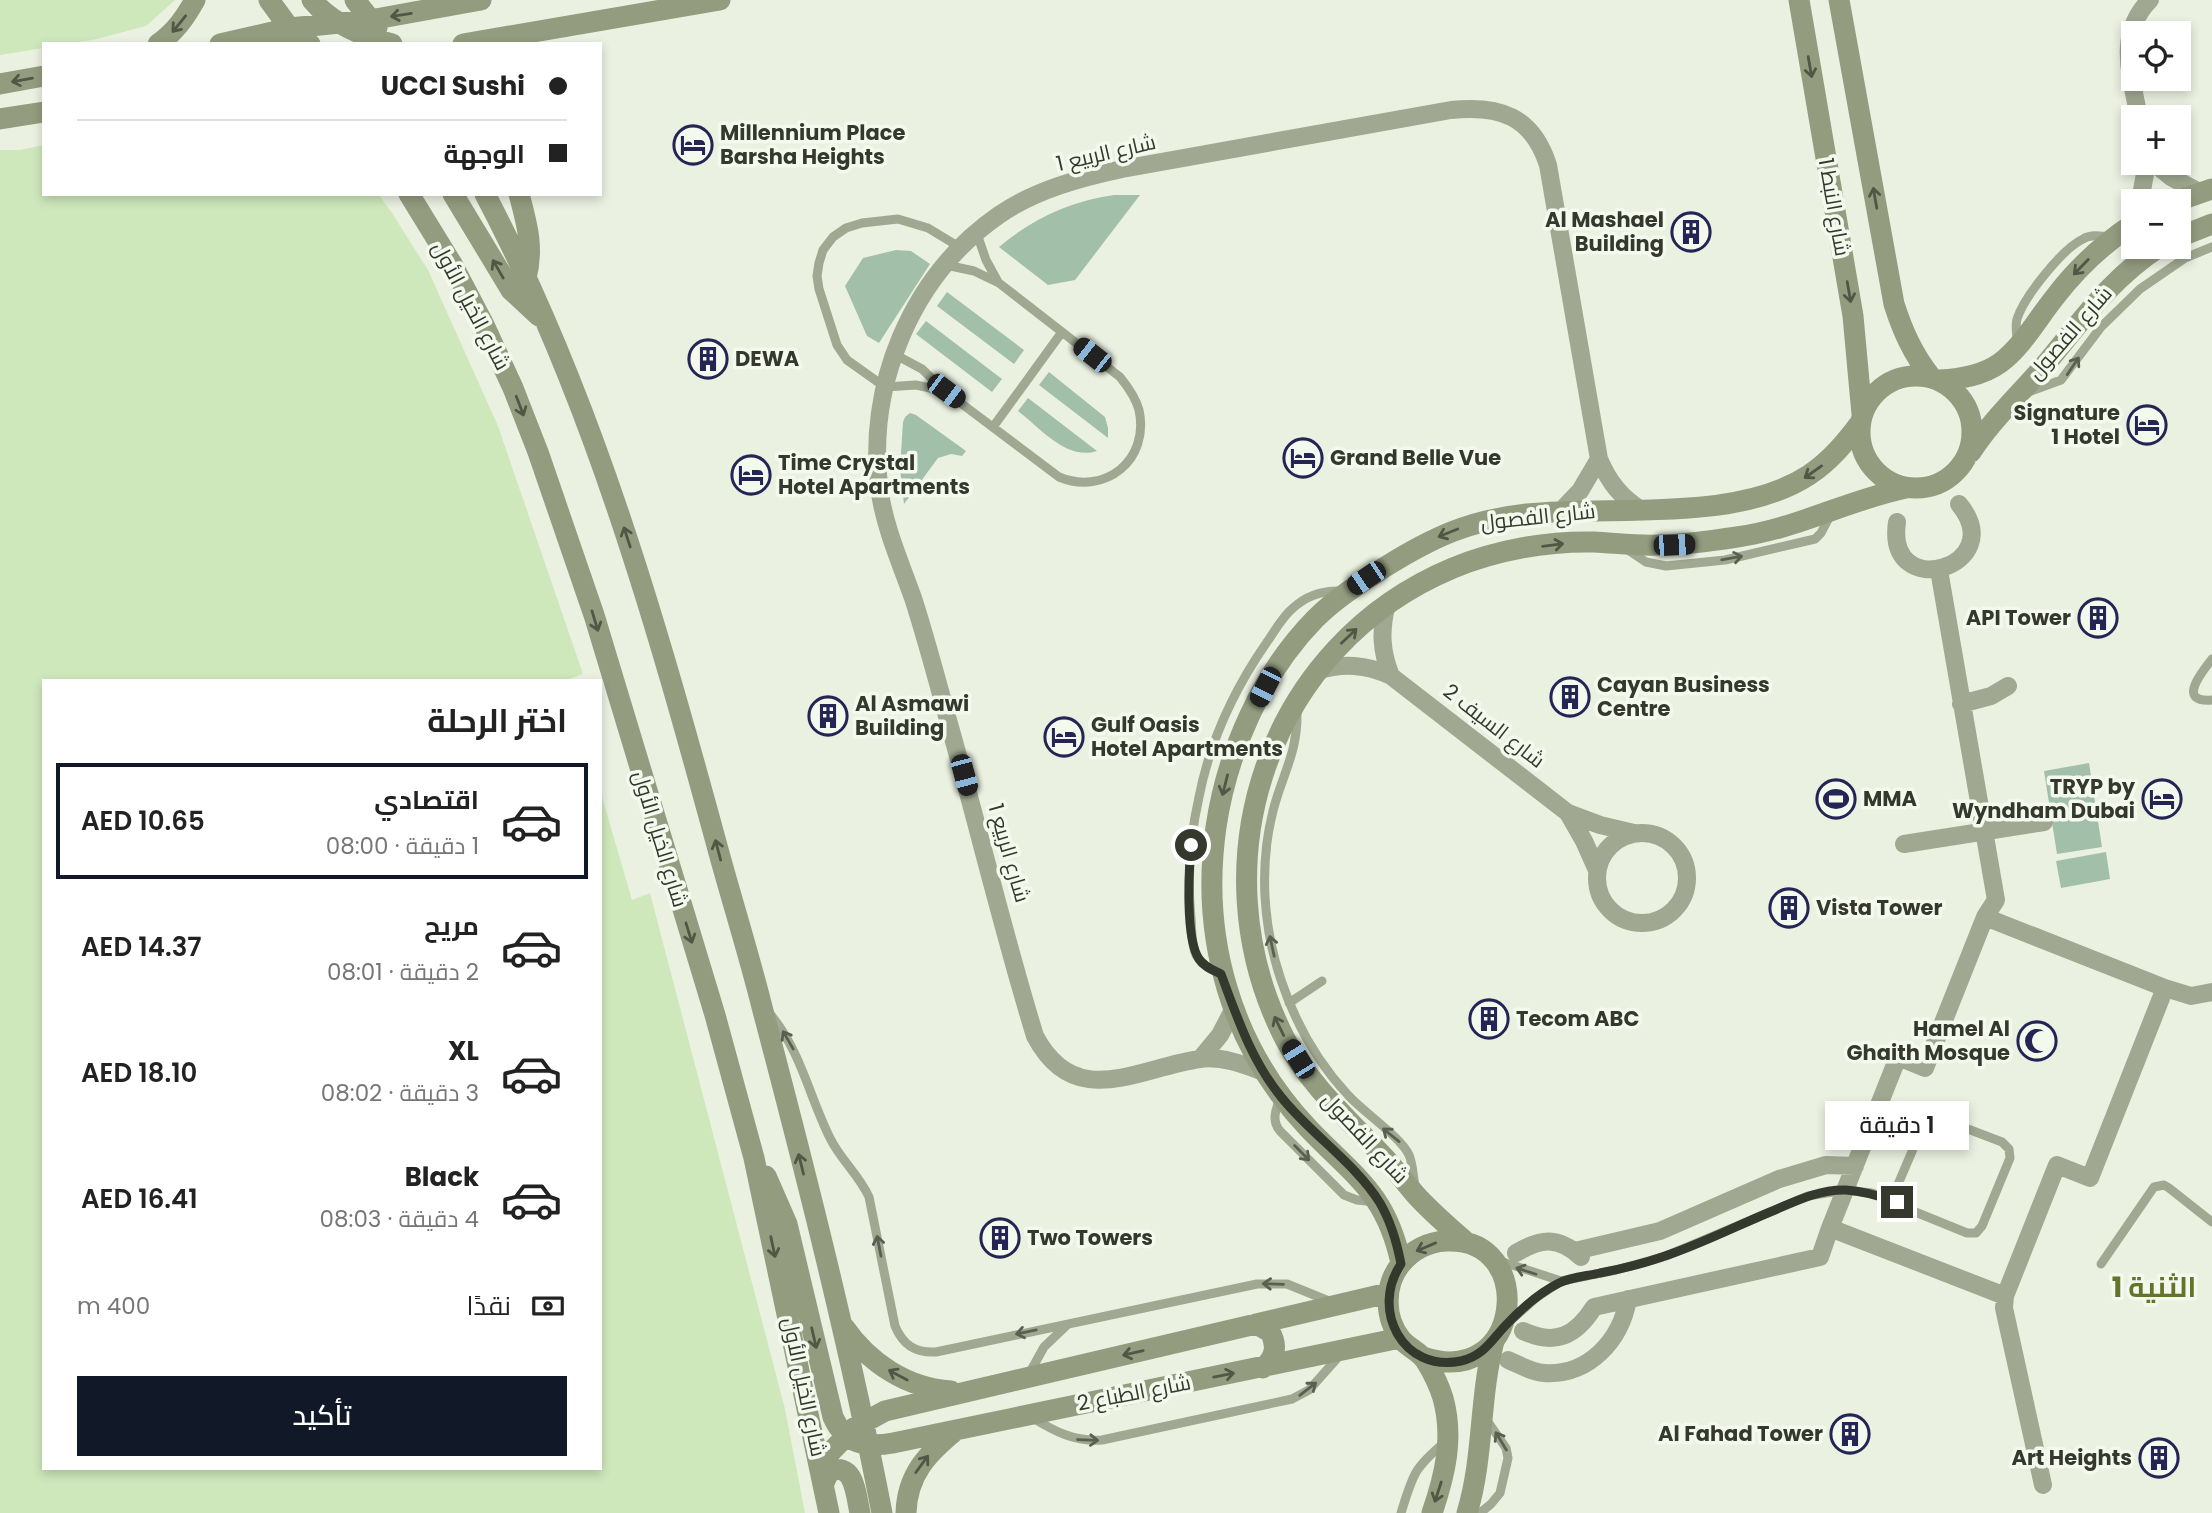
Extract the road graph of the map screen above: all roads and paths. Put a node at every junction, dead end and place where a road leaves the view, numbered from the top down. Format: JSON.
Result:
{"nodes":[{"id":1,"x":195,"y":0,"type":"edge"},
{"id":2,"x":269,"y":0,"type":"edge"},
{"id":3,"x":312,"y":0,"type":"edge"},
{"id":4,"x":355,"y":0,"type":"edge"},
{"id":5,"x":481,"y":0,"type":"edge"},
{"id":6,"x":720,"y":0,"type":"edge"},
{"id":7,"x":1799,"y":0,"type":"edge"},
{"id":8,"x":1839,"y":0,"type":"edge"},
{"id":9,"x":2150,"y":0,"type":"edge"},
{"id":10,"x":370,"y":20,"type":"junction"},
{"id":11,"x":600,"y":21,"type":"junction"},
{"id":12,"x":338,"y":22,"type":"junction"},
{"id":13,"x":301,"y":39,"type":"edge"},
{"id":14,"x":161,"y":42,"type":"edge"},
{"id":15,"x":230,"y":42,"type":"edge"},
{"id":16,"x":384,"y":42,"type":"edge"},
{"id":17,"x":389,"y":42,"type":"edge"},
{"id":18,"x":475,"y":42,"type":"edge"},
{"id":19,"x":562,"y":42,"type":"edge"},
{"id":20,"x":42,"y":76,"type":"edge"},
{"id":21,"x":0,"y":84,"type":"edge"},
{"id":22,"x":2137,"y":105,"type":"edge"},
{"id":23,"x":42,"y":111,"type":"edge"},
{"id":24,"x":0,"y":119,"type":"edge"},
{"id":25,"x":2169,"y":175,"type":"edge"},
{"id":26,"x":2205,"y":190,"type":"edge"},
{"id":27,"x":410,"y":196,"type":"edge"},
{"id":28,"x":454,"y":196,"type":"edge"},
{"id":29,"x":486,"y":196,"type":"edge"},
{"id":30,"x":520,"y":196,"type":"edge"},
{"id":31,"x":2212,"y":224,"type":"edge"},
{"id":32,"x":2191,"y":232,"type":"edge"},
{"id":33,"x":2121,"y":233,"type":"edge"},
{"id":34,"x":977,"y":234,"type":"junction"},
{"id":35,"x":2212,"y":247,"type":"edge"},
{"id":36,"x":961,"y":248,"type":"junction"},
{"id":37,"x":2142,"y":259,"type":"edge"},
{"id":38,"x":946,"y":265,"type":"junction"},
{"id":39,"x":526,"y":278,"type":"junction"},
{"id":40,"x":999,"y":284,"type":"junction"},
{"id":41,"x":544,"y":319,"type":"junction"},
{"id":42,"x":1062,"y":332,"type":"junction"},
{"id":43,"x":894,"y":354,"type":"junction"},
{"id":44,"x":1935,"y":379,"type":"junction"},
{"id":45,"x":885,"y":387,"type":"junction"},
{"id":46,"x":946,"y":391,"type":"junction"},
{"id":47,"x":2014,"y":396,"type":"junction"},
{"id":48,"x":1861,"y":419,"type":"junction"},
{"id":49,"x":993,"y":427,"type":"junction"},
{"id":50,"x":1599,"y":459,"type":"junction"},
{"id":51,"x":1964,"y":462,"type":"junction"},
{"id":52,"x":1906,"y":488,"type":"junction"},
{"id":53,"x":1959,"y":504,"type":"dead end"},
{"id":54,"x":1561,"y":512,"type":"junction"},
{"id":55,"x":1643,"y":512,"type":"junction"},
{"id":56,"x":1897,"y":522,"type":"dead end"},
{"id":57,"x":1939,"y":570,"type":"junction"},
{"id":58,"x":1387,"y":604,"type":"junction"},
{"id":59,"x":2212,"y":659,"type":"edge"},
{"id":60,"x":1316,"y":671,"type":"junction"},
{"id":61,"x":1391,"y":676,"type":"junction"},
{"id":62,"x":2008,"y":686,"type":"dead end"},
{"id":63,"x":1297,"y":699,"type":"junction"},
{"id":64,"x":2212,"y":700,"type":"edge"},
{"id":65,"x":1961,"y":704,"type":"junction"},
{"id":66,"x":1568,"y":813,"type":"junction"},
{"id":67,"x":2044,"y":822,"type":"dead end"},
{"id":68,"x":1984,"y":831,"type":"junction"},
{"id":69,"x":1634,"y":833,"type":"junction"},
{"id":70,"x":1904,"y":844,"type":"dead end"},
{"id":71,"x":1597,"y":870,"type":"junction"},
{"id":72,"x":1985,"y":918,"type":"junction"},
{"id":73,"x":1322,"y":981,"type":"dead end"},
{"id":74,"x":2165,"y":988,"type":"junction"},
{"id":75,"x":2212,"y":992,"type":"edge"},
{"id":76,"x":1289,"y":1003,"type":"junction"},
{"id":77,"x":762,"y":1004,"type":"junction"},
{"id":78,"x":1234,"y":1008,"type":"junction"},
{"id":79,"x":1201,"y":1059,"type":"junction"},
{"id":80,"x":1263,"y":1072,"type":"junction"},
{"id":81,"x":754,"y":1158,"type":"junction"},
{"id":82,"x":1855,"y":1166,"type":"junction"},
{"id":83,"x":1845,"y":1190,"type":"junction"},
{"id":84,"x":1416,"y":1195,"type":"junction"},
{"id":85,"x":1897,"y":1202,"type":"junction"},
{"id":86,"x":2212,"y":1222,"type":"edge"},
{"id":87,"x":1830,"y":1228,"type":"junction"},
{"id":88,"x":1467,"y":1243,"type":"junction"},
{"id":89,"x":1516,"y":1253,"type":"dead end"},
{"id":90,"x":1491,"y":1258,"type":"junction"},
{"id":91,"x":1401,"y":1264,"type":"junction"},
{"id":92,"x":2101,"y":1264,"type":"dead end"},
{"id":93,"x":1561,"y":1281,"type":"junction"},
{"id":94,"x":1388,"y":1293,"type":"junction"},
{"id":95,"x":2005,"y":1296,"type":"junction"},
{"id":96,"x":1628,"y":1299,"type":"junction"},
{"id":97,"x":1337,"y":1305,"type":"junction"},
{"id":98,"x":840,"y":1322,"type":"junction"},
{"id":99,"x":1068,"y":1324,"type":"junction"},
{"id":100,"x":1256,"y":1324,"type":"junction"},
{"id":101,"x":1506,"y":1334,"type":"junction"},
{"id":102,"x":1400,"y":1338,"type":"junction"},
{"id":103,"x":1344,"y":1350,"type":"junction"},
{"id":104,"x":1423,"y":1357,"type":"junction"},
{"id":105,"x":1508,"y":1360,"type":"dead end"},
{"id":106,"x":1262,"y":1368,"type":"junction"},
{"id":107,"x":1027,"y":1378,"type":"junction"},
{"id":108,"x":825,"y":1383,"type":"junction"},
{"id":109,"x":856,"y":1387,"type":"junction"},
{"id":110,"x":963,"y":1392,"type":"junction"},
{"id":111,"x":1482,"y":1413,"type":"junction"},
{"id":112,"x":1026,"y":1415,"type":"junction"},
{"id":113,"x":864,"y":1421,"type":"junction"},
{"id":114,"x":959,"y":1428,"type":"junction"},
{"id":115,"x":845,"y":1436,"type":"junction"},
{"id":116,"x":1448,"y":1439,"type":"junction"},
{"id":117,"x":869,"y":1446,"type":"junction"},
{"id":118,"x":822,"y":1473,"type":"junction"},
{"id":119,"x":2043,"y":1485,"type":"dead end"},
{"id":120,"x":829,"y":1513,"type":"edge"},
{"id":121,"x":860,"y":1513,"type":"edge"},
{"id":122,"x":882,"y":1513,"type":"edge"},
{"id":123,"x":906,"y":1513,"type":"edge"},
{"id":124,"x":1401,"y":1513,"type":"edge"},
{"id":125,"x":1432,"y":1513,"type":"edge"},
{"id":126,"x":1467,"y":1513,"type":"edge"},
{"id":127,"x":1480,"y":1513,"type":"edge"}],
"edges":[{"from":1,"to":14,"type":"street","one_way":true},
{"from":2,"to":13,"type":"street"},
{"from":3,"to":12,"type":"street"},
{"from":4,"to":10,"type":"street"},
{"from":5,"to":10,"type":"street","one_way":true},
{"from":6,"to":11,"type":"street"},
{"from":7,"to":48,"type":"street","name":"شارع النبط 1","one_way":true},
{"from":44,"to":8,"type":"street","name":"شارع النبط 1","one_way":true},
{"from":9,"to":22,"type":"street"},
{"from":10,"to":12,"type":"street"},
{"from":10,"to":17,"type":"street"},
{"from":11,"to":18,"type":"street"},
{"from":11,"to":19,"type":"street"},
{"from":12,"to":13,"type":"street"},
{"from":12,"to":16,"type":"street"},
{"from":13,"to":15,"type":"street"},
{"from":20,"to":21,"type":"street","one_way":true},
{"from":23,"to":24,"type":"street"},
{"from":25,"to":26,"type":"street"},
{"from":27,"to":81,"type":"street","name":"شارع الخيل الأول","one_way":true},
{"from":41,"to":28,"type":"street","one_way":true},
{"from":29,"to":39,"type":"street"},
{"from":30,"to":39,"type":"street"},
{"from":31,"to":32,"type":"street"},
{"from":33,"to":44,"type":"street","name":"شارع الفصول","one_way":true},
{"from":34,"to":36,"type":"street","name":"شارع الربيع 1"},
{"from":34,"to":40,"type":"lane"},
{"from":34,"to":50,"type":"street","name":"شارع الربيع 1"},
{"from":47,"to":35,"type":"lane","one_way":true},
{"from":36,"to":38,"type":"street","name":"شارع الربيع 1"},
{"from":36,"to":45,"type":"lane"},
{"from":37,"to":47,"type":"street","name":"شارع الفصول"},
{"from":38,"to":40,"type":"lane"},
{"from":38,"to":43,"type":"street","name":"شارع الربيع 1"},
{"from":39,"to":41,"type":"street"},
{"from":40,"to":42,"type":"lane"},
{"from":77,"to":41,"type":"street","one_way":true},
{"from":42,"to":49,"type":"lane"},
{"from":42,"to":49,"type":"lane"},
{"from":43,"to":45,"type":"street","name":"شارع الربيع 1"},
{"from":43,"to":46,"type":"lane"},
{"from":44,"to":48,"type":"street"},
{"from":44,"to":51,"type":"street"},
{"from":45,"to":46,"type":"lane"},
{"from":45,"to":79,"type":"street","name":"شارع الربيع 1"},
{"from":46,"to":49,"type":"lane"},
{"from":47,"to":51,"type":"street","name":"شارع الفصول"},
{"from":48,"to":52,"type":"street"},
{"from":48,"to":55,"type":"street","name":"شارع الفصول","one_way":true},
{"from":50,"to":54,"type":"street"},
{"from":50,"to":55,"type":"street","name":"شارع الربيع 1"},
{"from":51,"to":52,"type":"street"},
{"from":58,"to":52,"type":"street","name":"شارع الفصول","one_way":true},
{"from":53,"to":57,"type":"street"},
{"from":54,"to":55,"type":"street","name":"شارع الفصول"},
{"from":54,"to":78,"type":"street","name":"شارع الفصول","one_way":true},
{"from":56,"to":57,"type":"street"},
{"from":57,"to":65,"type":"street"},
{"from":60,"to":58,"type":"street","name":"شارع الفصول","one_way":true},
{"from":58,"to":61,"type":"street"},
{"from":59,"to":64,"type":"lane"},
{"from":60,"to":61,"type":"street","name":"شارع السيف 2"},
{"from":60,"to":63,"type":"street","name":"شارع الفصول"},
{"from":61,"to":66,"type":"street","name":"شارع السيف 2"},
{"from":62,"to":65,"type":"street"},
{"from":76,"to":63,"type":"lane","one_way":true},
{"from":84,"to":63,"type":"street","name":"شارع الفصول","one_way":true},
{"from":65,"to":68,"type":"street"},
{"from":66,"to":69,"type":"street","name":"شارع السيف 2"},
{"from":66,"to":71,"type":"street","name":"شارع السيف 2"},
{"from":67,"to":68,"type":"street"},
{"from":68,"to":70,"type":"street"},
{"from":68,"to":72,"type":"street"},
{"from":69,"to":71,"type":"street"},
{"from":69,"to":71,"type":"street"},
{"from":72,"to":74,"type":"street"},
{"from":72,"to":82,"type":"street"},
{"from":73,"to":76,"type":"lane"},
{"from":74,"to":75,"type":"street"},
{"from":74,"to":95,"type":"street"},
{"from":84,"to":76,"type":"lane","one_way":true},
{"from":98,"to":77,"type":"street","one_way":true},
{"from":99,"to":77,"type":"lane","one_way":true},
{"from":78,"to":79,"type":"street"},
{"from":78,"to":80,"type":"street","name":"شارع الفصول"},
{"from":79,"to":80,"type":"street","name":"شارع الربيع 1"},
{"from":80,"to":91,"type":"street","name":"شارع الفصول","one_way":true},
{"from":81,"to":108,"type":"street","one_way":true},
{"from":81,"to":118,"type":"street","name":"شارع الخيل الأول","one_way":true},
{"from":82,"to":83,"type":"street"},
{"from":82,"to":89,"type":"street"},
{"from":83,"to":85,"type":"lane"},
{"from":83,"to":87,"type":"street"},
{"from":83,"to":93,"type":"lane"},
{"from":84,"to":88,"type":"street","name":"شارع الفصول"},
{"from":85,"to":85,"type":"lane"},
{"from":86,"to":92,"type":"lane"},
{"from":87,"to":95,"type":"street"},
{"from":87,"to":96,"type":"street"},
{"from":88,"to":90,"type":"street"},
{"from":88,"to":91,"type":"street","one_way":true},
{"from":93,"to":90,"type":"lane","one_way":true},
{"from":90,"to":101,"type":"street"},
{"from":91,"to":94,"type":"street"},
{"from":93,"to":101,"type":"lane"},
{"from":94,"to":97,"type":"street","name":"شارع الطباع 2"},
{"from":94,"to":102,"type":"street"},
{"from":95,"to":119,"type":"street"},
{"from":96,"to":101,"type":"street"},
{"from":96,"to":105,"type":"street"},
{"from":97,"to":99,"type":"lane","one_way":true},
{"from":97,"to":100,"type":"street","name":"شارع الطباع 2"},
{"from":98,"to":109,"type":"street"},
{"from":110,"to":98,"type":"street","one_way":true},
{"from":99,"to":107,"type":"lane"},
{"from":100,"to":106,"type":"street"},
{"from":100,"to":107,"type":"street","name":"شارع الطباع 2","one_way":true},
{"from":101,"to":104,"type":"street"},
{"from":101,"to":111,"type":"street"},
{"from":102,"to":103,"type":"street","name":"شارع الطباع 2"},
{"from":102,"to":104,"type":"street"},
{"from":103,"to":106,"type":"street","name":"شارع الطباع 2"},
{"from":112,"to":103,"type":"lane","one_way":true},
{"from":104,"to":116,"type":"street"},
{"from":112,"to":106,"type":"street","name":"شارع الطباع 2","one_way":true},
{"from":107,"to":110,"type":"street","name":"شارع الطباع 2"},
{"from":108,"to":109,"type":"street"},
{"from":108,"to":115,"type":"street"},
{"from":109,"to":113,"type":"street"},
{"from":110,"to":113,"type":"street","name":"شارع الطباع 2"},
{"from":111,"to":126,"type":"street"},
{"from":127,"to":111,"type":"lane","one_way":true},
{"from":112,"to":114,"type":"street","name":"شارع الطباع 2"},
{"from":113,"to":115,"type":"street","name":"شارع الطباع 2"},
{"from":113,"to":117,"type":"street"},
{"from":114,"to":117,"type":"street","name":"شارع الطباع 2"},
{"from":123,"to":114,"type":"street","one_way":true},
{"from":115,"to":117,"type":"street"},
{"from":115,"to":118,"type":"street","name":"شارع الطباع 2"},
{"from":116,"to":124,"type":"lane"},
{"from":116,"to":125,"type":"street","one_way":true},
{"from":117,"to":122,"type":"street"},
{"from":118,"to":120,"type":"street","name":"شارع الخيل الأول"},
{"from":118,"to":121,"type":"street"}]}
